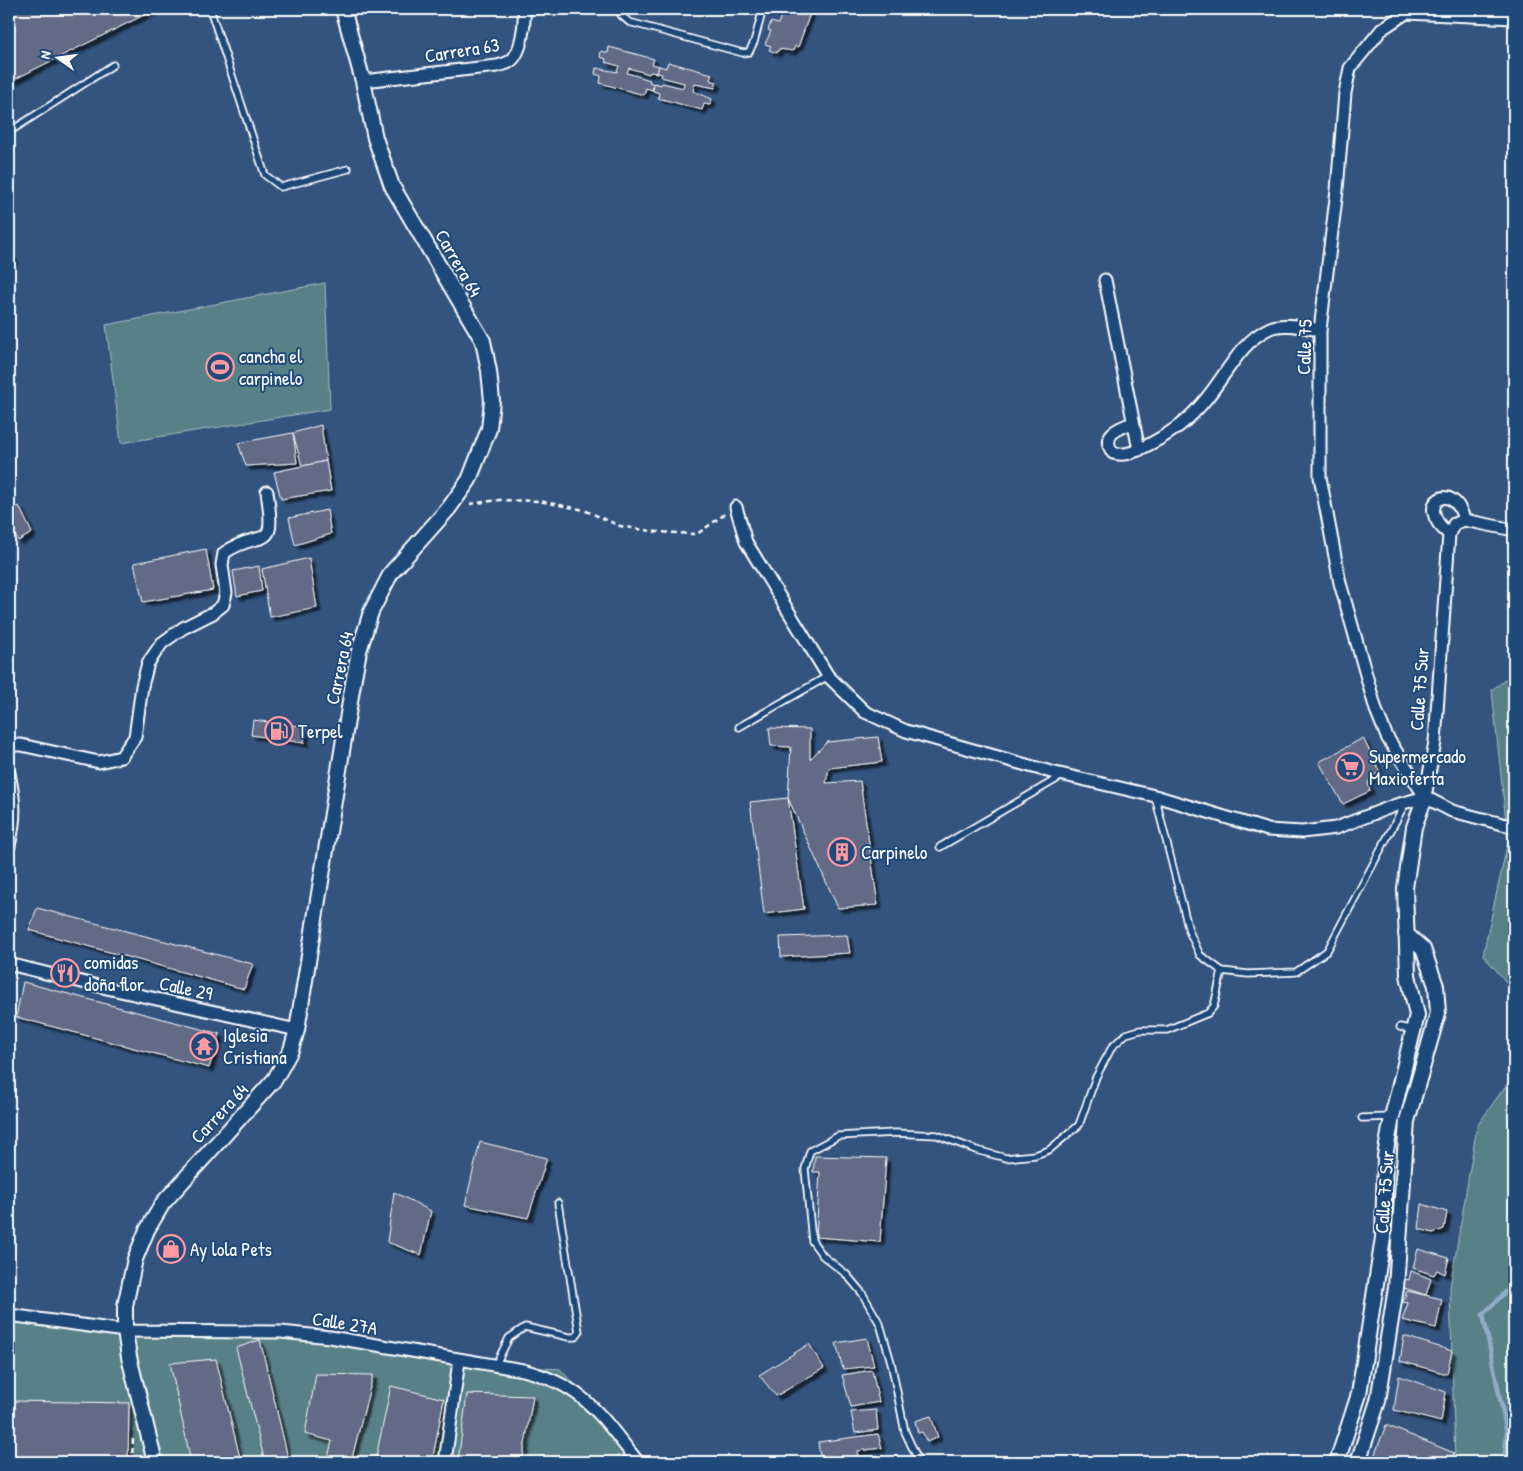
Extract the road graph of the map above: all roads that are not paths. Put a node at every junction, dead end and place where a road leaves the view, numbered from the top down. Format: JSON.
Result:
{"nodes":[{"id":1,"x":210,"y":9,"type":"edge"},
{"id":2,"x":343,"y":9,"type":"edge"},
{"id":3,"x":524,"y":9,"type":"edge"},
{"id":4,"x":621,"y":9,"type":"edge"},
{"id":5,"x":763,"y":9,"type":"edge"},
{"id":6,"x":1514,"y":18,"type":"edge"},
{"id":7,"x":113,"y":65,"type":"dead end"},
{"id":8,"x":364,"y":81,"type":"junction"},
{"id":9,"x":9,"y":132,"type":"edge"},
{"id":10,"x":348,"y":169,"type":"dead end"},
{"id":11,"x":1105,"y":280,"type":"dead end"},
{"id":12,"x":1320,"y":330,"type":"junction"},
{"id":13,"x":1133,"y":423,"type":"junction"},
{"id":14,"x":1139,"y":450,"type":"junction"},
{"id":15,"x":267,"y":492,"type":"dead end"},
{"id":16,"x":736,"y":507,"type":"road end"},
{"id":17,"x":1464,"y":520,"type":"junction"},
{"id":18,"x":1514,"y":530,"type":"edge"},
{"id":19,"x":1449,"y":534,"type":"junction"},
{"id":20,"x":828,"y":676,"type":"junction"},
{"id":21,"x":739,"y":727,"type":"dead end"},
{"id":22,"x":9,"y":745,"type":"edge"},
{"id":23,"x":9,"y":773,"type":"edge"},
{"id":24,"x":1064,"y":774,"type":"junction"},
{"id":25,"x":1155,"y":796,"type":"junction"},
{"id":26,"x":1425,"y":797,"type":"junction"},
{"id":27,"x":1406,"y":802,"type":"junction"},
{"id":28,"x":1514,"y":827,"type":"edge"},
{"id":29,"x":9,"y":846,"type":"edge"},
{"id":30,"x":940,"y":847,"type":"dead end"},
{"id":31,"x":1406,"y":934,"type":"junction"},
{"id":32,"x":9,"y":964,"type":"edge"},
{"id":33,"x":1222,"y":971,"type":"junction"},
{"id":34,"x":1436,"y":986,"type":"junction"},
{"id":35,"x":1414,"y":998,"type":"junction"},
{"id":36,"x":297,"y":1030,"type":"junction"},
{"id":37,"x":1392,"y":1117,"type":"junction"},
{"id":38,"x":1362,"y":1118,"type":"dead end"},
{"id":39,"x":558,"y":1203,"type":"dead end"},
{"id":40,"x":9,"y":1315,"type":"edge"},
{"id":41,"x":126,"y":1331,"type":"junction"},
{"id":42,"x":460,"y":1361,"type":"junction"},
{"id":43,"x":496,"y":1364,"type":"junction"},
{"id":44,"x":155,"y":1462,"type":"edge"},
{"id":45,"x":446,"y":1462,"type":"edge"},
{"id":46,"x":638,"y":1462,"type":"edge"},
{"id":47,"x":919,"y":1462,"type":"edge"},
{"id":48,"x":1338,"y":1462,"type":"edge"},
{"id":49,"x":1358,"y":1462,"type":"edge"}],
"edges":[{"from":1,"to":10,"type":"lane"},
{"from":2,"to":8,"type":"street","name":"Carrera 64"},
{"from":3,"to":8,"type":"street","name":"Carrera 63"},
{"from":4,"to":5,"type":"lane"},
{"from":6,"to":12,"type":"street","name":"Calle 75"},
{"from":7,"to":9,"type":"lane"},
{"from":8,"to":36,"type":"street","name":"Carrera 64"},
{"from":11,"to":13,"type":"street"},
{"from":12,"to":14,"type":"street"},
{"from":12,"to":26,"type":"street","name":"Calle 75"},
{"from":13,"to":14,"type":"street"},
{"from":13,"to":14,"type":"street"},
{"from":15,"to":22,"type":"street"},
{"from":16,"to":20,"type":"street"},
{"from":17,"to":18,"type":"street"},
{"from":17,"to":19,"type":"street"},
{"from":17,"to":19,"type":"street"},
{"from":19,"to":26,"type":"street","name":"Calle 75 Sur"},
{"from":20,"to":21,"type":"lane"},
{"from":20,"to":24,"type":"street"},
{"from":23,"to":29,"type":"street"},
{"from":24,"to":25,"type":"street"},
{"from":24,"to":30,"type":"lane"},
{"from":25,"to":27,"type":"street"},
{"from":25,"to":33,"type":"lane"},
{"from":26,"to":27,"type":"street"},
{"from":26,"to":28,"type":"street"},
{"from":26,"to":31,"type":"street","name":"Calle 75 Sur"},
{"from":27,"to":33,"type":"lane"},
{"from":31,"to":34,"type":"street","name":"Calle 75 Sur"},
{"from":31,"to":35,"type":"street","name":"Calle 75 Sur"},
{"from":32,"to":36,"type":"street","name":"Calle 29"},
{"from":33,"to":47,"type":"lane"},
{"from":34,"to":35,"type":"street"},
{"from":34,"to":49,"type":"street","name":"Calle 75 Sur"},
{"from":35,"to":37,"type":"street","name":"Calle 75 Sur"},
{"from":36,"to":41,"type":"street","name":"Carrera 64"},
{"from":37,"to":38,"type":"lane"},
{"from":37,"to":48,"type":"street","name":"Calle 75 Sur"},
{"from":39,"to":43,"type":"lane"},
{"from":40,"to":41,"type":"street","name":"Calle 27A"},
{"from":41,"to":42,"type":"street","name":"Calle 27A"},
{"from":41,"to":44,"type":"street","name":"Carrera 64"},
{"from":42,"to":43,"type":"street","name":"Calle 27A"},
{"from":42,"to":45,"type":"street"},
{"from":43,"to":46,"type":"street","name":"Calle 27A"}]}
